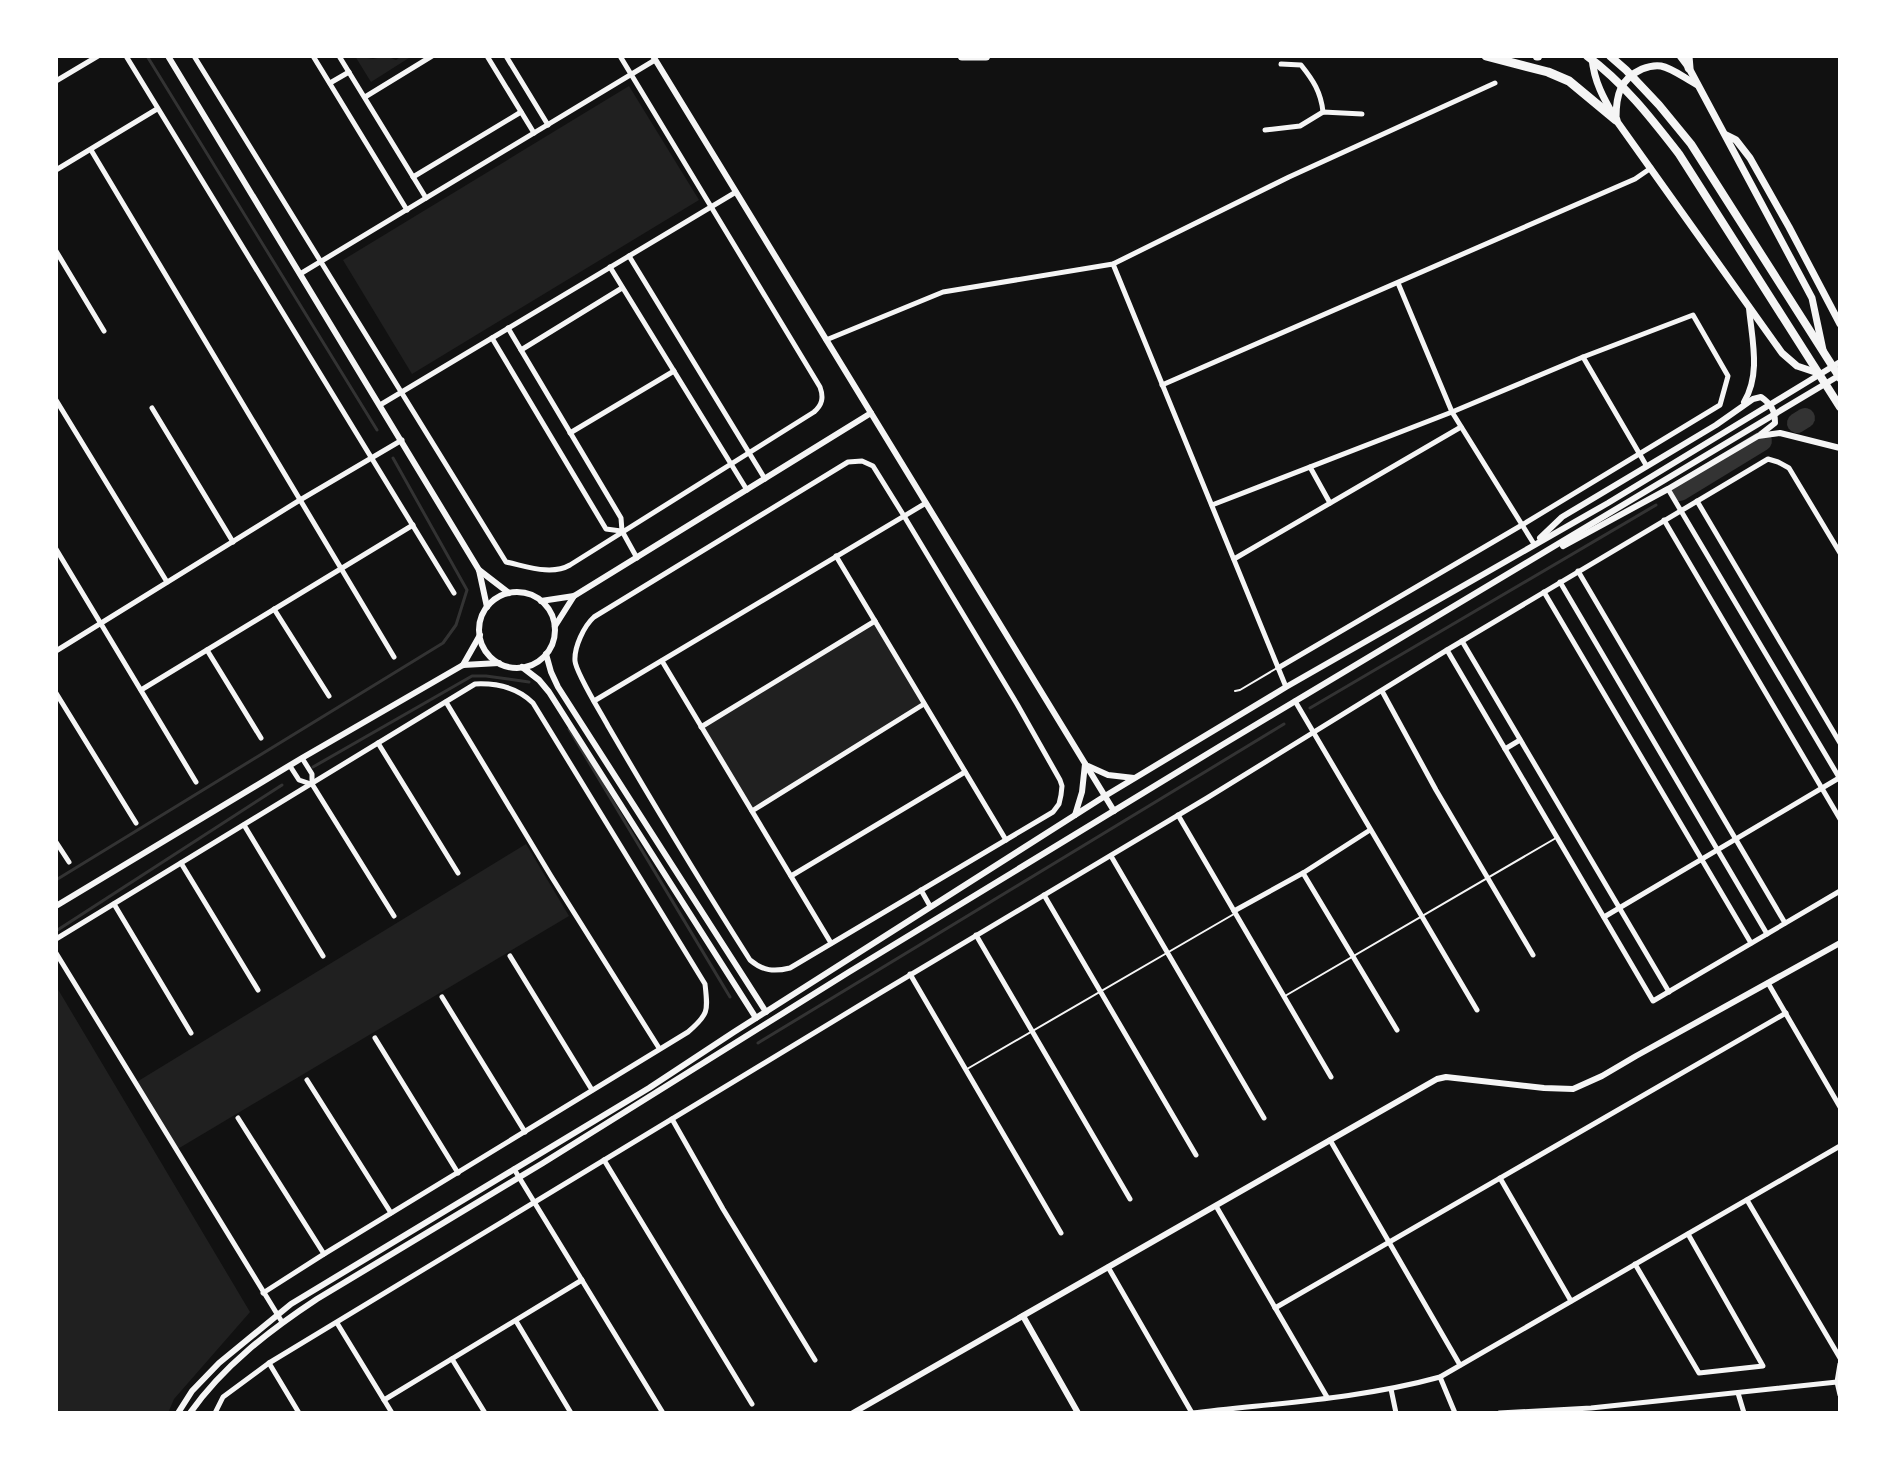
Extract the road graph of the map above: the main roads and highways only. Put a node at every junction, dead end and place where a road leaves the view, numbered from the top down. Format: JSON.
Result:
{"nodes":[{"id":1,"x":962,"y":56,"type":"edge"},
{"id":2,"x":986,"y":56,"type":"edge"},
{"id":3,"x":1486,"y":56,"type":"edge"},
{"id":4,"x":1589,"y":56,"type":"edge"},
{"id":5,"x":1610,"y":56,"type":"edge"},
{"id":6,"x":1680,"y":56,"type":"edge"},
{"id":7,"x":1688,"y":56,"type":"edge"},
{"id":8,"x":1689,"y":68,"type":"junction"},
{"id":9,"x":1698,"y":85,"type":"junction"},
{"id":10,"x":1616,"y":120,"type":"junction"},
{"id":11,"x":1724,"y":135,"type":"junction"},
{"id":12,"x":1840,"y":324,"type":"edge"},
{"id":13,"x":1823,"y":352,"type":"junction"},
{"id":14,"x":1820,"y":374,"type":"junction"},
{"id":15,"x":1840,"y":376,"type":"edge"},
{"id":16,"x":1840,"y":407,"type":"edge"}],
"edges":[{"from":1,"to":2,"type":"highway"},
{"from":3,"to":10,"type":"highway"},
{"from":4,"to":10,"type":"main road"},
{"from":4,"to":14,"type":"highway"},
{"from":5,"to":13,"type":"highway"},
{"from":6,"to":8,"type":"main road"},
{"from":7,"to":8,"type":"highway"},
{"from":8,"to":9,"type":"main road"},
{"from":9,"to":10,"type":"main road"},
{"from":9,"to":11,"type":"main road"},
{"from":10,"to":14,"type":"main road"},
{"from":11,"to":12,"type":"main road"},
{"from":11,"to":13,"type":"main road"},
{"from":13,"to":15,"type":"highway"},
{"from":14,"to":16,"type":"highway"}]}
